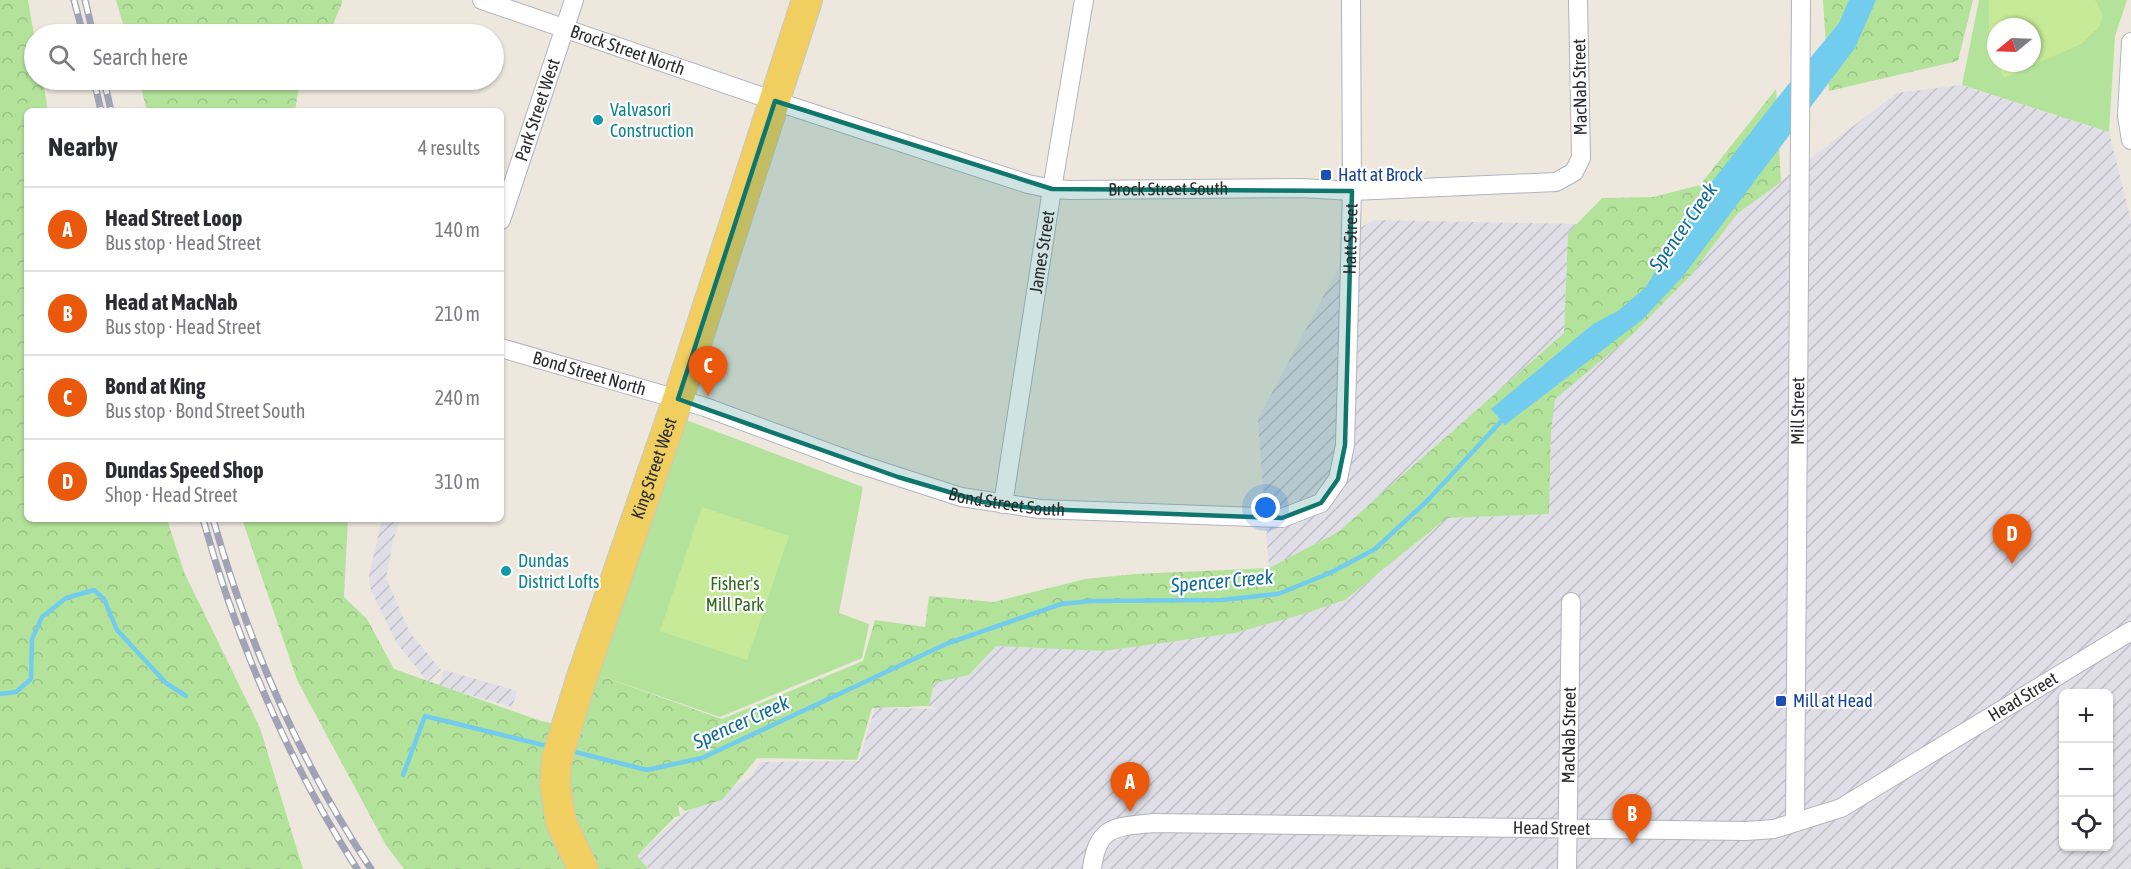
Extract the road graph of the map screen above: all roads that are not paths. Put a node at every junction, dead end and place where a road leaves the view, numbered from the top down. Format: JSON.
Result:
{"nodes":[{"id":1,"x":482,"y":0,"type":"edge"},
{"id":2,"x":574,"y":0,"type":"edge"},
{"id":3,"x":807,"y":0,"type":"edge"},
{"id":4,"x":1084,"y":0,"type":"edge"},
{"id":5,"x":1351,"y":0,"type":"edge"},
{"id":6,"x":1578,"y":0,"type":"edge"},
{"id":7,"x":1801,"y":0,"type":"edge"},
{"id":8,"x":564,"y":29,"type":"junction"},
{"id":9,"x":2131,"y":42,"type":"edge"},
{"id":10,"x":775,"y":101,"type":"junction"},
{"id":11,"x":2131,"y":140,"type":"edge"},
{"id":12,"x":1574,"y":172,"type":"joint"},
{"id":13,"x":1052,"y":189,"type":"junction"},
{"id":14,"x":1352,"y":191,"type":"junction"},
{"id":15,"x":504,"y":211,"type":"edge"},
{"id":16,"x":504,"y":349,"type":"edge"},
{"id":17,"x":678,"y":399,"type":"junction"},
{"id":18,"x":1338,"y":479,"type":"joint"},
{"id":19,"x":1003,"y":504,"type":"junction"},
{"id":20,"x":1571,"y":603,"type":"dead end"},
{"id":21,"x":2131,"y":631,"type":"edge"},
{"id":22,"x":1795,"y":822,"type":"junction"},
{"id":23,"x":1568,"y":828,"type":"junction"},
{"id":24,"x":583,"y":869,"type":"edge"},
{"id":25,"x":1092,"y":869,"type":"edge"},
{"id":26,"x":1567,"y":869,"type":"edge"}],
"edges":[{"from":1,"to":8,"type":"street","name":"Brock Street North"},
{"from":2,"to":8,"type":"street","name":"Park Street West"},
{"from":3,"to":10,"type":"main road","name":"King Street West"},
{"from":4,"to":13,"type":"street","name":"James Street"},
{"from":5,"to":14,"type":"street","name":"Hatt Street"},
{"from":6,"to":12,"type":"street","name":"MacNab Street"},
{"from":7,"to":22,"type":"street","name":"Mill Street"},
{"from":8,"to":10,"type":"street","name":"Brock Street North"},
{"from":8,"to":15,"type":"street","name":"Park Street West"},
{"from":9,"to":11,"type":"street"},
{"from":10,"to":13,"type":"street","name":"Brock Street South"},
{"from":10,"to":17,"type":"main road","name":"King Street West"},
{"from":12,"to":14,"type":"street","name":"Brock Street South"},
{"from":13,"to":14,"type":"street","name":"Brock Street South"},
{"from":13,"to":19,"type":"street","name":"James Street"},
{"from":14,"to":18,"type":"street","name":"Hatt Street"},
{"from":16,"to":17,"type":"street","name":"Bond Street North"},
{"from":17,"to":19,"type":"street","name":"Bond Street South"},
{"from":17,"to":24,"type":"main road","name":"King Street West"},
{"from":18,"to":19,"type":"street","name":"Bond Street South"},
{"from":20,"to":23,"type":"street","name":"MacNab Street"},
{"from":21,"to":22,"type":"street","name":"Head Street"},
{"from":22,"to":23,"type":"street","name":"Head Street"},
{"from":23,"to":25,"type":"street","name":"Head Street"},
{"from":23,"to":26,"type":"street","name":"MacNab Street"}]}
